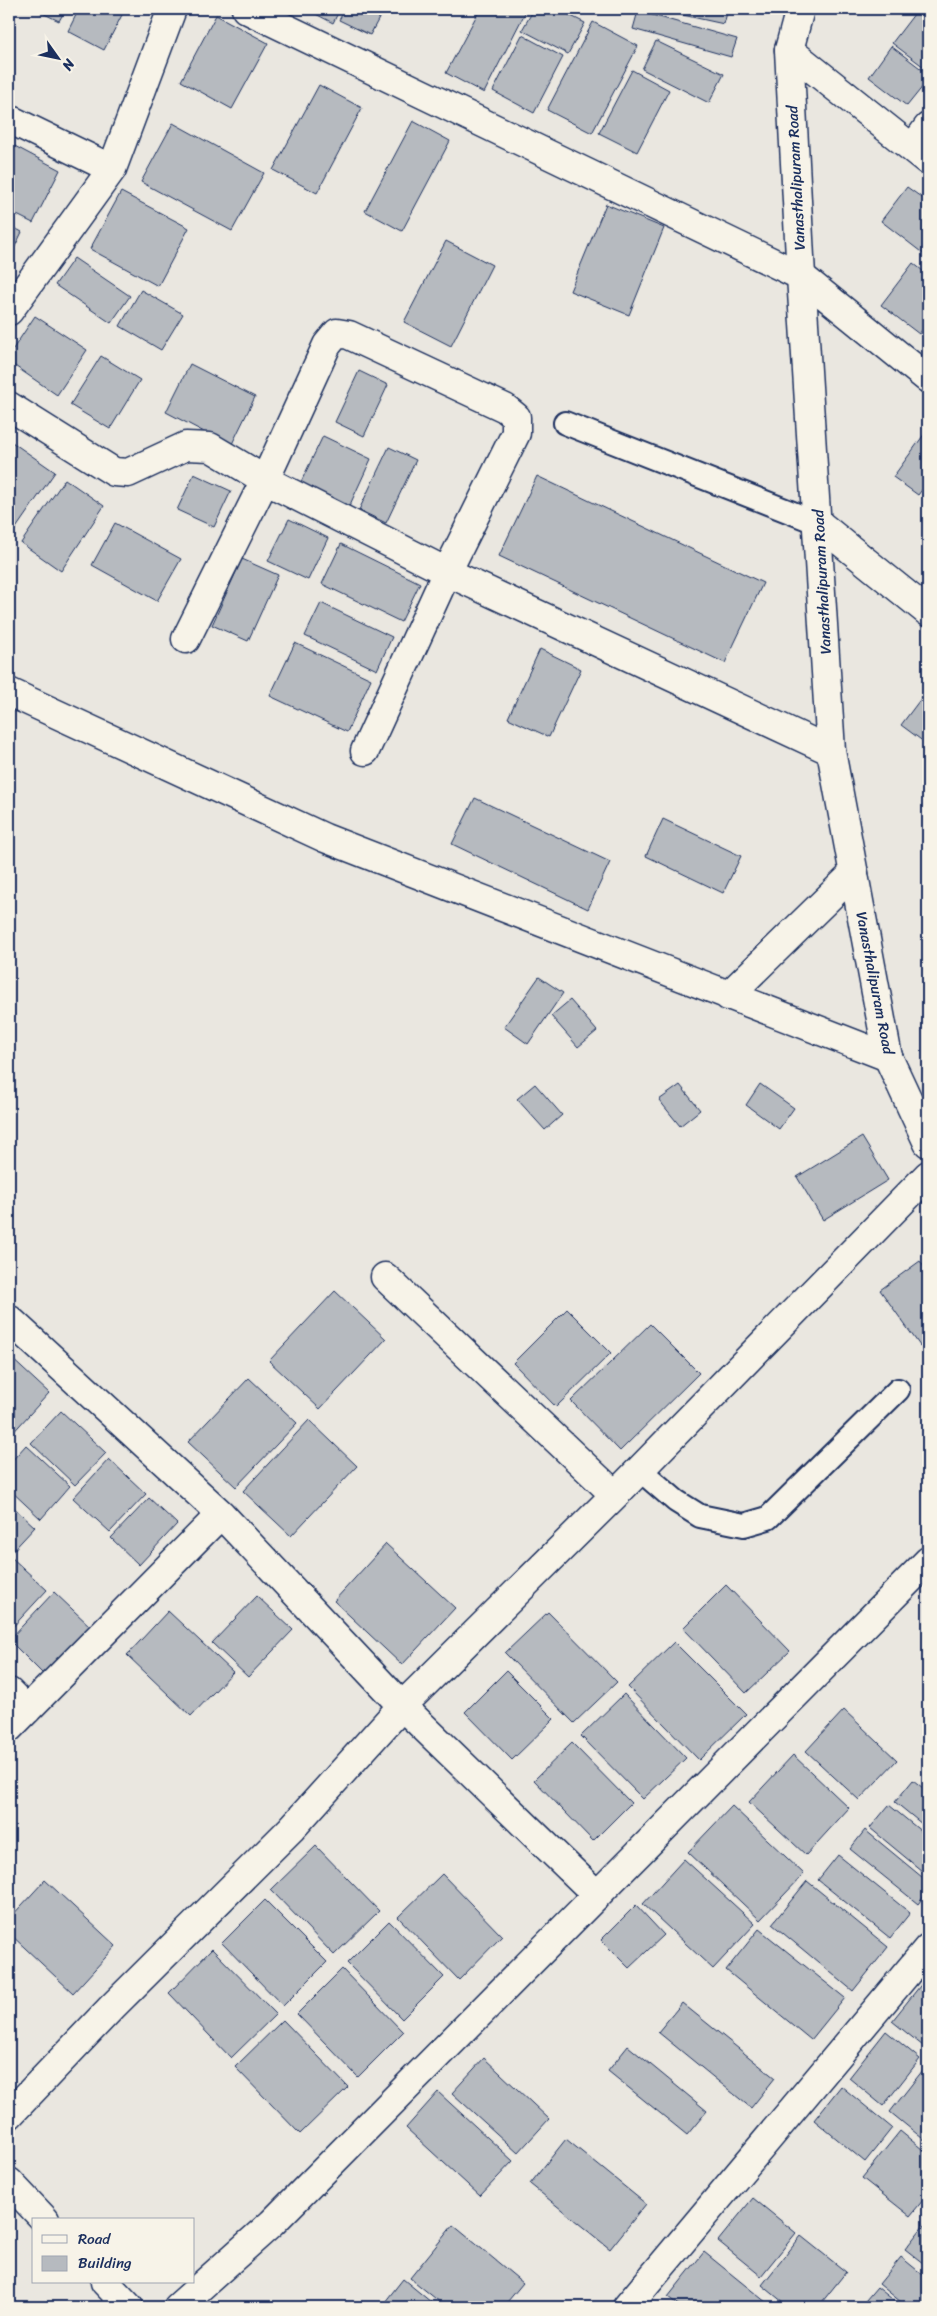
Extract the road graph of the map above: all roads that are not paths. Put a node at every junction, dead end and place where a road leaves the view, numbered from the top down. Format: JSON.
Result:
{"nodes":[{"id":1,"x":172,"y":9,"type":"edge"},
{"id":2,"x":246,"y":9,"type":"edge"},
{"id":3,"x":800,"y":9,"type":"edge"},
{"id":4,"x":789,"y":50,"type":"junction"},
{"id":5,"x":9,"y":119,"type":"edge"},
{"id":6,"x":923,"y":146,"type":"edge"},
{"id":7,"x":112,"y":169,"type":"junction"},
{"id":8,"x":801,"y":276,"type":"junction"},
{"id":9,"x":9,"y":311,"type":"edge"},
{"id":10,"x":928,"y":378,"type":"edge"},
{"id":11,"x":9,"y":406,"type":"edge"},
{"id":12,"x":565,"y":423,"type":"dead end"},
{"id":13,"x":265,"y":480,"type":"junction"},
{"id":14,"x":818,"y":523,"type":"junction"},
{"id":15,"x":447,"y":572,"type":"junction"},
{"id":16,"x":928,"y":612,"type":"edge"},
{"id":17,"x":186,"y":638,"type":"dead end"},
{"id":18,"x":9,"y":692,"type":"edge"},
{"id":19,"x":365,"y":751,"type":"dead end"},
{"id":20,"x":831,"y":751,"type":"junction"},
{"id":21,"x":854,"y":873,"type":"junction"},
{"id":22,"x":728,"y":996,"type":"junction"},
{"id":23,"x":888,"y":1057,"type":"junction"},
{"id":24,"x":925,"y":1124,"type":"edge"},
{"id":25,"x":928,"y":1175,"type":"edge"},
{"id":26,"x":385,"y":1277,"type":"dead end"},
{"id":27,"x":10,"y":1320,"type":"dead end"},
{"id":28,"x":898,"y":1390,"type":"dead end"},
{"id":29,"x":640,"y":1470,"type":"junction"},
{"id":30,"x":615,"y":1496,"type":"junction"},
{"id":31,"x":221,"y":1514,"type":"junction"},
{"id":32,"x":928,"y":1561,"type":"edge"},
{"id":33,"x":402,"y":1706,"type":"junction"},
{"id":34,"x":15,"y":1710,"type":"edge"},
{"id":35,"x":596,"y":1894,"type":"junction"},
{"id":36,"x":928,"y":1948,"type":"edge"},
{"id":37,"x":9,"y":2115,"type":"edge"},
{"id":38,"x":9,"y":2182,"type":"edge"},
{"id":39,"x":43,"y":2218,"type":"edge"},
{"id":40,"x":107,"y":2284,"type":"edge"},
{"id":41,"x":129,"y":2307,"type":"edge"},
{"id":42,"x":178,"y":2307,"type":"edge"},
{"id":43,"x":627,"y":2307,"type":"edge"}],
"edges":[{"from":1,"to":7,"type":"street"},
{"from":2,"to":8,"type":"street"},
{"from":3,"to":4,"type":"street","name":"Vanasthalipuram Road"},
{"from":4,"to":6,"type":"street"},
{"from":4,"to":8,"type":"street","name":"Vanasthalipuram Road"},
{"from":5,"to":7,"type":"street"},
{"from":7,"to":9,"type":"street"},
{"from":8,"to":10,"type":"street"},
{"from":8,"to":14,"type":"street","name":"Vanasthalipuram Road"},
{"from":11,"to":13,"type":"street"},
{"from":12,"to":14,"type":"lane"},
{"from":13,"to":15,"type":"street"},
{"from":13,"to":15,"type":"street"},
{"from":13,"to":17,"type":"street"},
{"from":14,"to":16,"type":"street"},
{"from":14,"to":20,"type":"street","name":"Vanasthalipuram Road"},
{"from":15,"to":19,"type":"street"},
{"from":15,"to":20,"type":"street"},
{"from":18,"to":22,"type":"street"},
{"from":20,"to":21,"type":"street","name":"Vanasthalipuram Road"},
{"from":21,"to":22,"type":"street"},
{"from":21,"to":23,"type":"street","name":"Vanasthalipuram Road"},
{"from":22,"to":23,"type":"street"},
{"from":23,"to":24,"type":"street","name":"Vanasthalipuram Road"},
{"from":25,"to":29,"type":"street"},
{"from":26,"to":30,"type":"street"},
{"from":27,"to":31,"type":"street"},
{"from":28,"to":29,"type":"lane"},
{"from":29,"to":30,"type":"street"},
{"from":30,"to":33,"type":"street"},
{"from":31,"to":33,"type":"street"},
{"from":31,"to":34,"type":"street"},
{"from":32,"to":35,"type":"street"},
{"from":33,"to":35,"type":"street"},
{"from":33,"to":37,"type":"street"},
{"from":35,"to":42,"type":"street"},
{"from":36,"to":43,"type":"street"},
{"from":38,"to":39,"type":"street"},
{"from":40,"to":41,"type":"street"}]}
